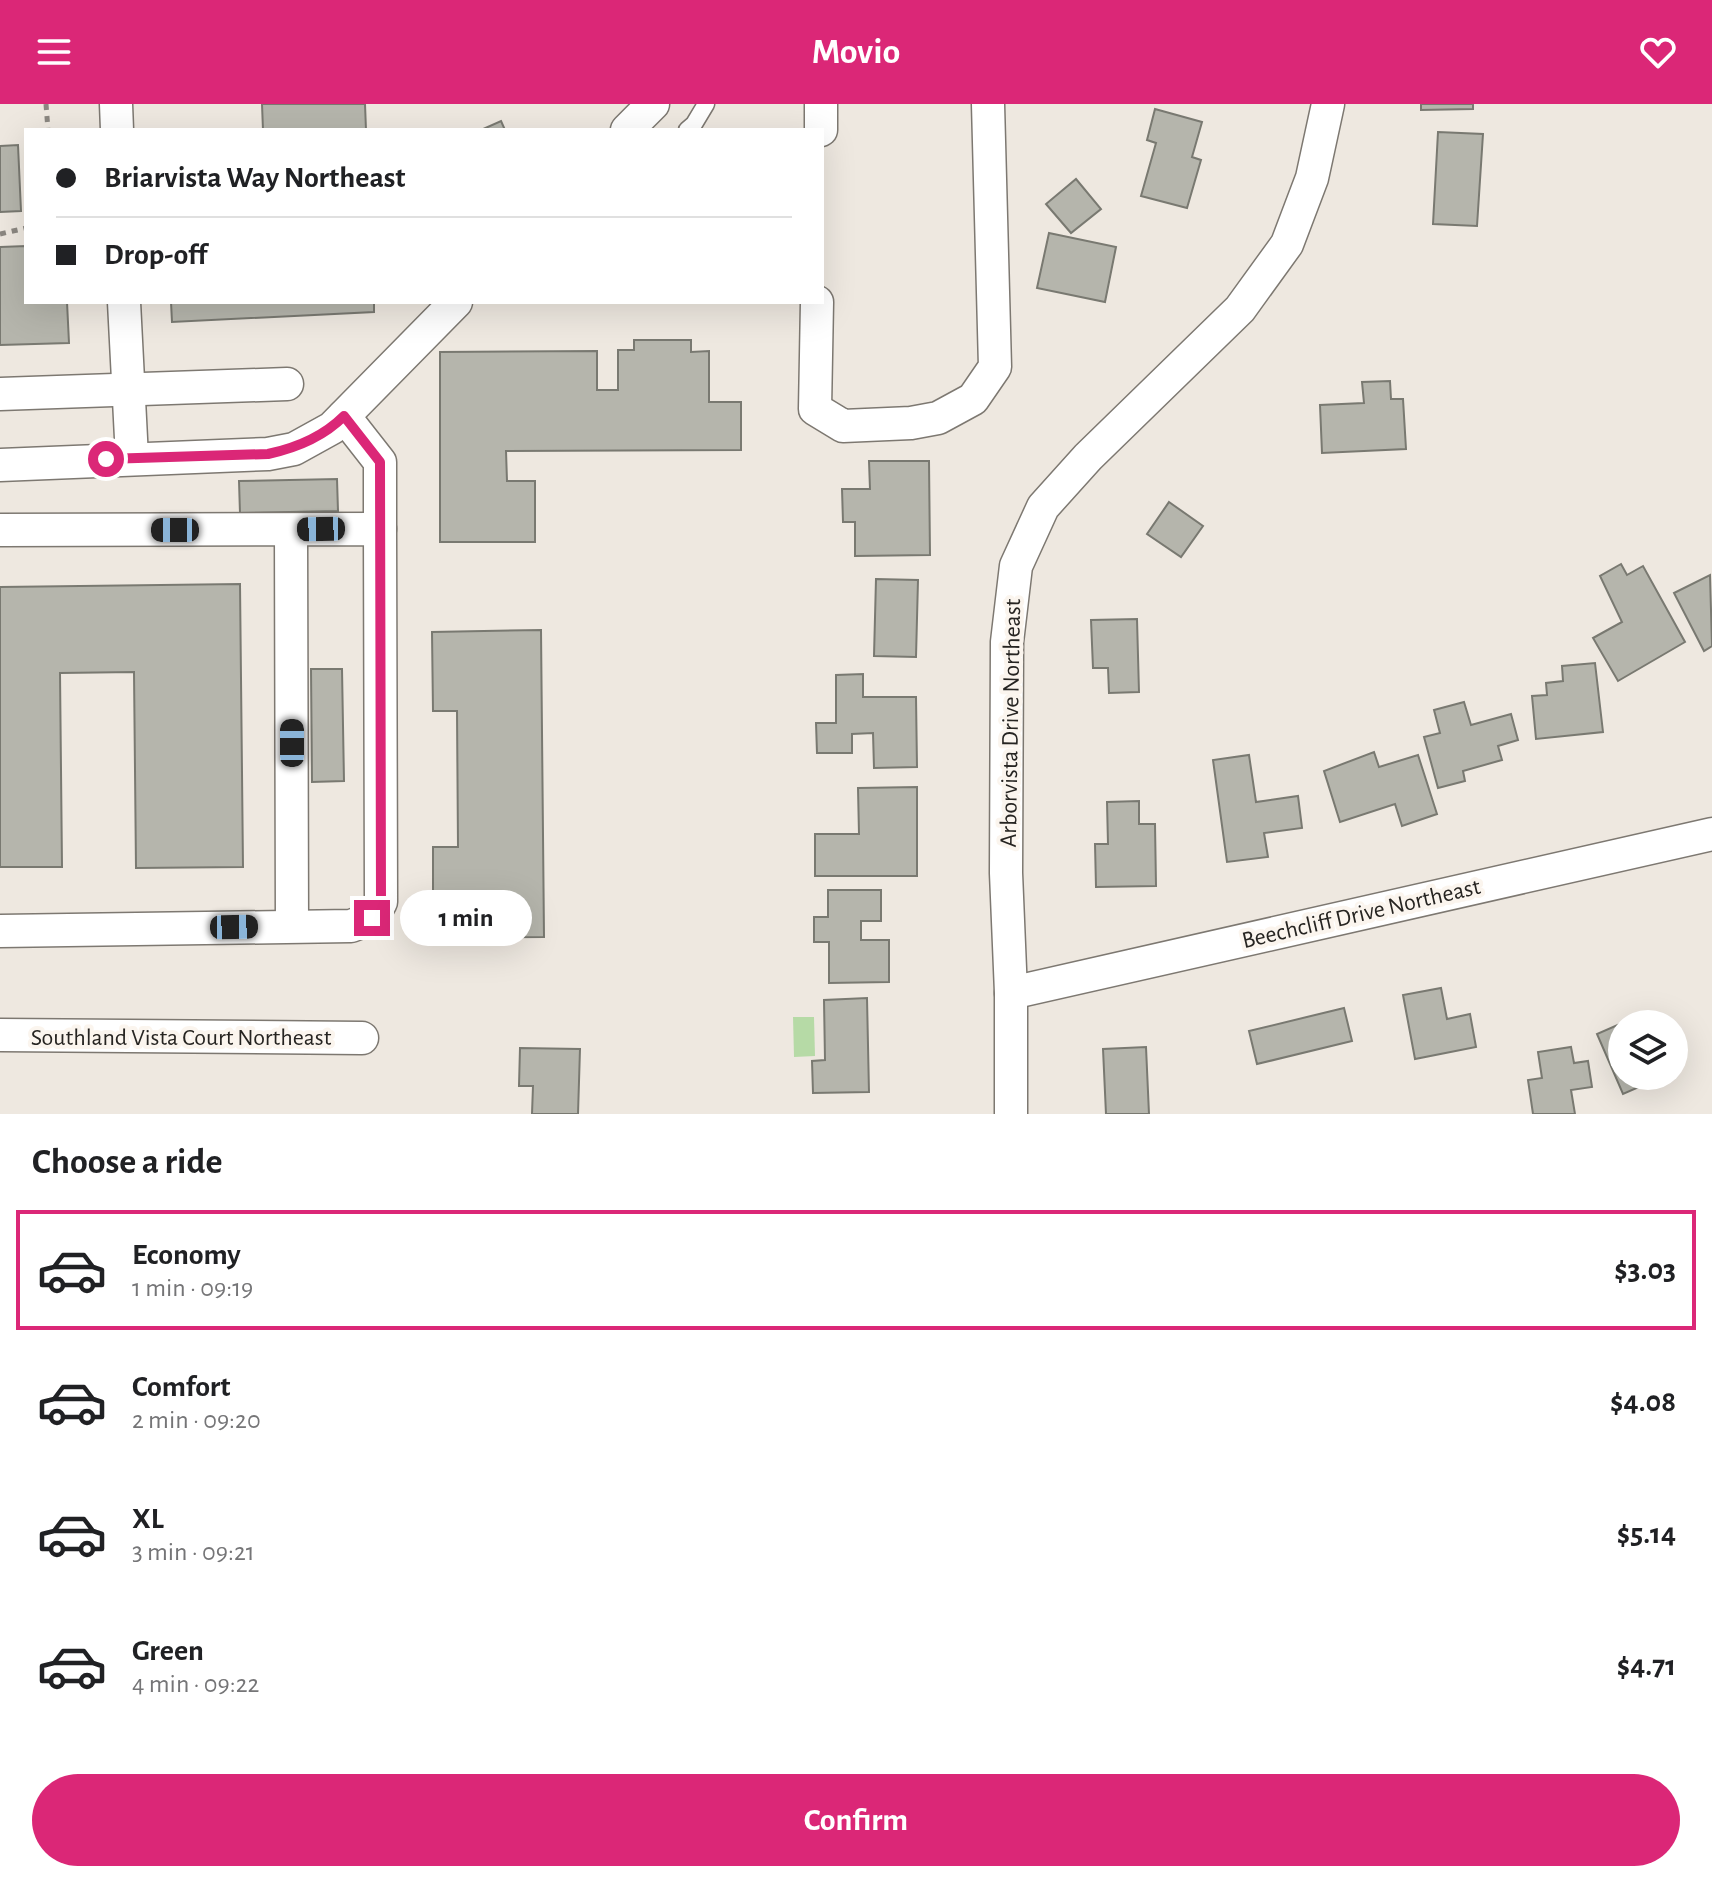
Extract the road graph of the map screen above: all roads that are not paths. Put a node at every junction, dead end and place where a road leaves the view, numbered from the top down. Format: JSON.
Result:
{"nodes":[{"id":1,"x":116,"y":104,"type":"edge"},
{"id":2,"x":653,"y":104,"type":"edge"},
{"id":3,"x":706,"y":104,"type":"edge"},
{"id":4,"x":821,"y":104,"type":"edge"},
{"id":5,"x":988,"y":104,"type":"edge"},
{"id":6,"x":1328,"y":104,"type":"edge"},
{"id":7,"x":117,"y":128,"type":"edge"},
{"id":8,"x":629,"y":128,"type":"edge"},
{"id":9,"x":689,"y":128,"type":"edge"},
{"id":10,"x":821,"y":128,"type":"edge"},
{"id":11,"x":124,"y":304,"type":"edge"},
{"id":12,"x":454,"y":304,"type":"edge"},
{"id":13,"x":817,"y":304,"type":"edge"},
{"id":14,"x":287,"y":384,"type":"dead end"},
{"id":15,"x":128,"y":389,"type":"junction"},
{"id":16,"x":0,"y":394,"type":"edge"},
{"id":17,"x":344,"y":416,"type":"junction"},
{"id":18,"x":132,"y":458,"type":"junction"},
{"id":19,"x":0,"y":465,"type":"edge"},
{"id":20,"x":380,"y":529,"type":"junction"},
{"id":21,"x":0,"y":530,"type":"edge"},
{"id":22,"x":291,"y":530,"type":"junction"},
{"id":23,"x":1712,"y":834,"type":"edge"},
{"id":24,"x":292,"y":926,"type":"junction"},
{"id":25,"x":0,"y":931,"type":"edge"},
{"id":26,"x":1011,"y":993,"type":"junction"},
{"id":27,"x":0,"y":1035,"type":"edge"},
{"id":28,"x":362,"y":1038,"type":"dead end"},
{"id":29,"x":1011,"y":1114,"type":"edge"}],
"edges":[{"from":1,"to":7,"type":"street"},
{"from":2,"to":8,"type":"street"},
{"from":3,"to":9,"type":"lane"},
{"from":4,"to":10,"type":"street"},
{"from":5,"to":13,"type":"street"},
{"from":6,"to":26,"type":"street","name":"Arborvista Drive Northeast"},
{"from":11,"to":15,"type":"street"},
{"from":12,"to":17,"type":"street"},
{"from":14,"to":15,"type":"street"},
{"from":15,"to":16,"type":"street"},
{"from":15,"to":18,"type":"street"},
{"from":17,"to":18,"type":"street"},
{"from":17,"to":20,"type":"street"},
{"from":18,"to":19,"type":"street"},
{"from":20,"to":22,"type":"street"},
{"from":20,"to":24,"type":"street"},
{"from":21,"to":22,"type":"street"},
{"from":22,"to":24,"type":"street"},
{"from":23,"to":26,"type":"street","name":"Beechcliff Drive Northeast"},
{"from":24,"to":25,"type":"street"},
{"from":26,"to":29,"type":"street","name":"Arborvista Drive Northeast"},
{"from":27,"to":28,"type":"street","name":"Southland Vista Court Northeast"}]}
